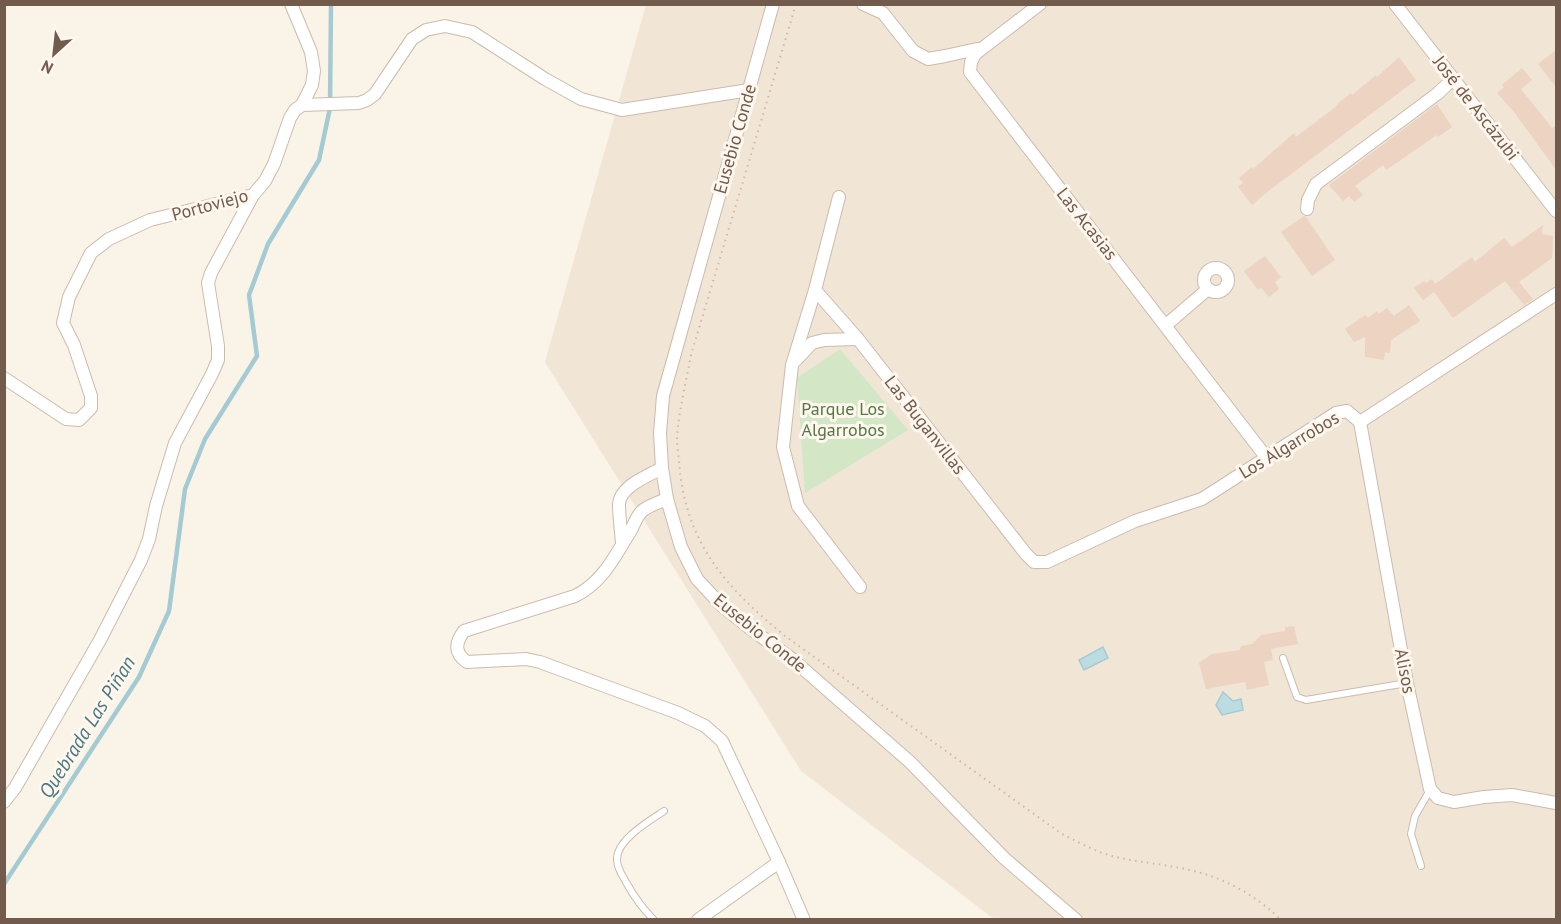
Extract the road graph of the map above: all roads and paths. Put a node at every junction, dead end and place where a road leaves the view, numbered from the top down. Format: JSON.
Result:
{"nodes":[{"id":1,"x":291,"y":4,"type":"edge"},
{"id":2,"x":773,"y":4,"type":"edge"},
{"id":3,"x":796,"y":4,"type":"edge"},
{"id":4,"x":863,"y":4,"type":"edge"},
{"id":5,"x":1040,"y":4,"type":"edge"},
{"id":6,"x":1395,"y":4,"type":"edge"},
{"id":7,"x":980,"y":50,"type":"junction"},
{"id":8,"x":1453,"y":79,"type":"junction"},
{"id":9,"x":749,"y":90,"type":"junction"},
{"id":10,"x":302,"y":105,"type":"junction"},
{"id":11,"x":253,"y":195,"type":"junction"},
{"id":12,"x":839,"y":198,"type":"dead end"},
{"id":13,"x":1306,"y":209,"type":"dead end"},
{"id":14,"x":1557,"y":211,"type":"edge"},
{"id":15,"x":1208,"y":289,"type":"dead end"},
{"id":16,"x":815,"y":290,"type":"junction"},
{"id":17,"x":1557,"y":294,"type":"edge"},
{"id":18,"x":1166,"y":325,"type":"junction"},
{"id":19,"x":858,"y":339,"type":"junction"},
{"id":20,"x":792,"y":365,"type":"junction"},
{"id":21,"x":4,"y":378,"type":"edge"},
{"id":22,"x":1360,"y":422,"type":"junction"},
{"id":23,"x":1266,"y":457,"type":"junction"},
{"id":24,"x":662,"y":468,"type":"junction"},
{"id":25,"x":667,"y":499,"type":"junction"},
{"id":26,"x":622,"y":543,"type":"junction"},
{"id":27,"x":1034,"y":562,"type":"joint"},
{"id":28,"x":860,"y":587,"type":"dead end"},
{"id":29,"x":1283,"y":658,"type":"dead end"},
{"id":30,"x":1407,"y":683,"type":"junction"},
{"id":31,"x":1430,"y":789,"type":"junction"},
{"id":32,"x":4,"y":802,"type":"edge"},
{"id":33,"x":1556,"y":804,"type":"edge"},
{"id":34,"x":664,"y":812,"type":"dead end"},
{"id":35,"x":779,"y":862,"type":"junction"},
{"id":36,"x":1421,"y":866,"type":"dead end"},
{"id":37,"x":654,"y":920,"type":"edge"},
{"id":38,"x":698,"y":920,"type":"edge"},
{"id":39,"x":804,"y":920,"type":"edge"},
{"id":40,"x":1076,"y":920,"type":"edge"},
{"id":41,"x":1281,"y":920,"type":"edge"}],
"edges":[{"from":1,"to":10,"type":"street","name":"Portoviejo"},
{"from":2,"to":9,"type":"street","name":"Eusebio Conde"},
{"from":3,"to":41,"type":"path"},
{"from":4,"to":7,"type":"street"},
{"from":5,"to":7,"type":"street"},
{"from":6,"to":8,"type":"street","name":"José de Ascázubi"},
{"from":7,"to":18,"type":"street","name":"Las Acasias"},
{"from":8,"to":13,"type":"street"},
{"from":8,"to":14,"type":"street","name":"José de Ascázubi"},
{"from":9,"to":10,"type":"street"},
{"from":9,"to":24,"type":"street","name":"Eusebio Conde"},
{"from":10,"to":11,"type":"street","name":"Portoviejo"},
{"from":11,"to":21,"type":"street","name":"Portoviejo"},
{"from":11,"to":32,"type":"street"},
{"from":12,"to":16,"type":"street"},
{"from":15,"to":18,"type":"street"},
{"from":16,"to":19,"type":"street","name":"Las Buganvillas"},
{"from":16,"to":20,"type":"street"},
{"from":17,"to":22,"type":"street","name":"Los Algarrobos"},
{"from":18,"to":23,"type":"street","name":"Las Acasias"},
{"from":19,"to":20,"type":"street"},
{"from":19,"to":27,"type":"street","name":"Las Buganvillas"},
{"from":20,"to":28,"type":"street"},
{"from":22,"to":23,"type":"street","name":"Los Algarrobos"},
{"from":22,"to":30,"type":"street","name":"Alisos"},
{"from":23,"to":27,"type":"street","name":"Los Algarrobos"},
{"from":24,"to":25,"type":"street","name":"Eusebio Conde"},
{"from":24,"to":26,"type":"street"},
{"from":25,"to":26,"type":"street"},
{"from":25,"to":40,"type":"street","name":"Eusebio Conde"},
{"from":26,"to":35,"type":"street"},
{"from":29,"to":30,"type":"lane"},
{"from":30,"to":31,"type":"street","name":"Alisos"},
{"from":31,"to":33,"type":"street"},
{"from":31,"to":36,"type":"lane"},
{"from":34,"to":37,"type":"lane"},
{"from":35,"to":38,"type":"street"},
{"from":35,"to":39,"type":"street"}]}
